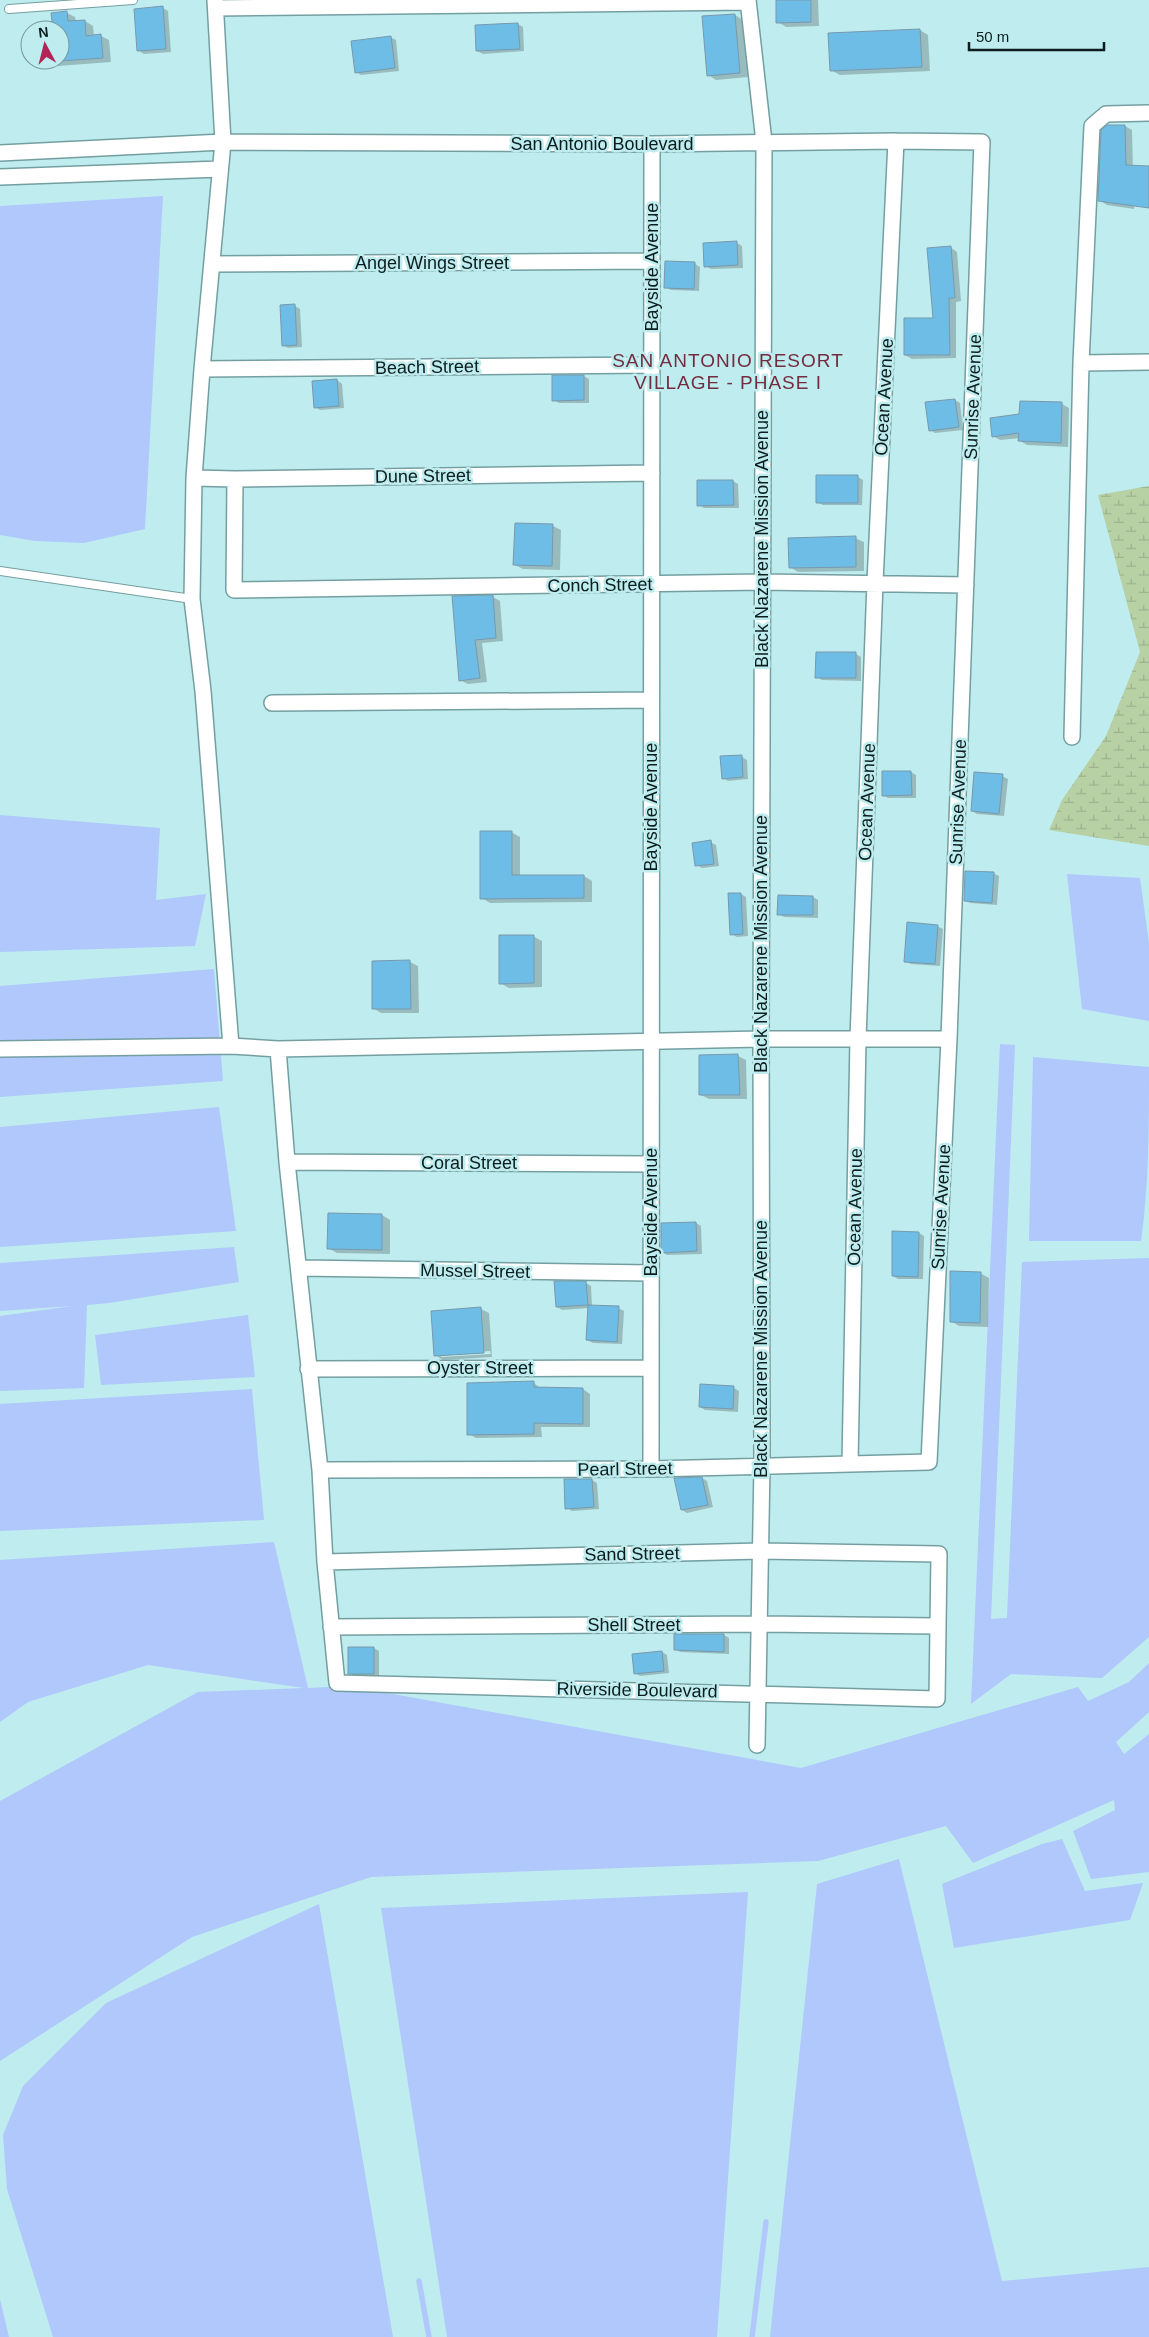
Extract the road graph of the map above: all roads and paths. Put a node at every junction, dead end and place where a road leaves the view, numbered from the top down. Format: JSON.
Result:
{"nodes":[{"id":1,"x":133,"y":0,"type":"edge"},
{"id":2,"x":748,"y":1,"type":"edge"},
{"id":3,"x":479,"y":2,"type":"edge"},
{"id":4,"x":216,"y":4,"type":"edge"},
{"id":5,"x":9,"y":9,"type":"dead end"},
{"id":6,"x":1149,"y":113,"type":"edge"},
{"id":7,"x":896,"y":141,"type":"junction"},
{"id":8,"x":223,"y":142,"type":"junction"},
{"id":9,"x":764,"y":142,"type":"junction"},
{"id":10,"x":982,"y":142,"type":"joint"},
{"id":11,"x":652,"y":144,"type":"junction"},
{"id":12,"x":0,"y":153,"type":"edge"},
{"id":13,"x":220,"y":169,"type":"junction"},
{"id":14,"x":0,"y":177,"type":"edge"},
{"id":15,"x":652,"y":261,"type":"junction"},
{"id":16,"x":212,"y":264,"type":"junction"},
{"id":17,"x":1149,"y":362,"type":"edge"},
{"id":18,"x":1081,"y":363,"type":"junction"},
{"id":19,"x":652,"y":365,"type":"junction"},
{"id":20,"x":202,"y":369,"type":"junction"},
{"id":21,"x":652,"y":473,"type":"junction"},
{"id":22,"x":194,"y":478,"type":"junction"},
{"id":23,"x":235,"y":479,"type":"junction"},
{"id":24,"x":0,"y":571,"type":"edge"},
{"id":25,"x":762,"y":582,"type":"junction"},
{"id":26,"x":875,"y":582,"type":"junction"},
{"id":27,"x":652,"y":584,"type":"junction"},
{"id":28,"x":966,"y":585,"type":"junction"},
{"id":29,"x":192,"y":598,"type":"junction"},
{"id":30,"x":651,"y":700,"type":"junction"},
{"id":31,"x":272,"y":703,"type":"dead end"},
{"id":32,"x":1072,"y":737,"type":"dead end"},
{"id":33,"x":760,"y":1039,"type":"junction"},
{"id":34,"x":858,"y":1039,"type":"junction"},
{"id":35,"x":948,"y":1039,"type":"junction"},
{"id":36,"x":651,"y":1043,"type":"junction"},
{"id":37,"x":231,"y":1046,"type":"junction"},
{"id":38,"x":0,"y":1049,"type":"edge"},
{"id":39,"x":278,"y":1049,"type":"junction"},
{"id":40,"x":287,"y":1162,"type":"junction"},
{"id":41,"x":651,"y":1164,"type":"junction"},
{"id":42,"x":299,"y":1268,"type":"junction"},
{"id":43,"x":651,"y":1273,"type":"junction"},
{"id":44,"x":651,"y":1368,"type":"junction"},
{"id":45,"x":308,"y":1369,"type":"junction"},
{"id":46,"x":929,"y":1462,"type":"joint"},
{"id":47,"x":850,"y":1464,"type":"junction"},
{"id":48,"x":762,"y":1466,"type":"junction"},
{"id":49,"x":651,"y":1469,"type":"junction"},
{"id":50,"x":320,"y":1470,"type":"junction"},
{"id":51,"x":760,"y":1551,"type":"junction"},
{"id":52,"x":325,"y":1562,"type":"junction"},
{"id":53,"x":759,"y":1624,"type":"junction"},
{"id":54,"x":937,"y":1626,"type":"junction"},
{"id":55,"x":331,"y":1627,"type":"junction"},
{"id":56,"x":758,"y":1693,"type":"junction"},
{"id":57,"x":757,"y":1745,"type":"dead end"}],
"edges":[{"from":1,"to":5,"type":"lane"},
{"from":2,"to":3,"type":"street"},
{"from":2,"to":9,"type":"street","name":"Black Nazarene Mission Avenue"},
{"from":3,"to":4,"type":"street"},
{"from":4,"to":8,"type":"street"},
{"from":6,"to":18,"type":"street"},
{"from":7,"to":9,"type":"street","name":"San Antonio Boulevard"},
{"from":7,"to":10,"type":"street","name":"San Antonio Boulevard"},
{"from":7,"to":26,"type":"street","name":"Ocean Avenue"},
{"from":8,"to":11,"type":"street","name":"San Antonio Boulevard"},
{"from":8,"to":12,"type":"street","name":"San Antonio Boulevard"},
{"from":8,"to":13,"type":"street"},
{"from":9,"to":11,"type":"street","name":"San Antonio Boulevard"},
{"from":9,"to":25,"type":"street","name":"Black Nazarene Mission Avenue"},
{"from":10,"to":28,"type":"street","name":"Sunrise Avenue"},
{"from":11,"to":15,"type":"street","name":"Bayside Avenue"},
{"from":13,"to":14,"type":"street"},
{"from":13,"to":16,"type":"street"},
{"from":15,"to":16,"type":"street","name":"Angel Wings Street"},
{"from":15,"to":19,"type":"street","name":"Bayside Avenue"},
{"from":16,"to":20,"type":"street"},
{"from":17,"to":18,"type":"street"},
{"from":18,"to":32,"type":"street"},
{"from":19,"to":20,"type":"street","name":"Beach Street"},
{"from":19,"to":21,"type":"street","name":"Bayside Avenue"},
{"from":20,"to":22,"type":"street"},
{"from":21,"to":23,"type":"street","name":"Dune Street"},
{"from":21,"to":27,"type":"street","name":"Bayside Avenue"},
{"from":22,"to":23,"type":"street","name":"Dune Street"},
{"from":22,"to":29,"type":"street"},
{"from":23,"to":27,"type":"street","name":"Conch Street"},
{"from":24,"to":29,"type":"lane"},
{"from":25,"to":26,"type":"street","name":"Conch Street"},
{"from":25,"to":27,"type":"street","name":"Conch Street"},
{"from":25,"to":33,"type":"street","name":"Black Nazarene Mission Avenue"},
{"from":26,"to":28,"type":"street","name":"Conch Street"},
{"from":26,"to":34,"type":"street","name":"Ocean Avenue"},
{"from":27,"to":30,"type":"street","name":"Bayside Avenue"},
{"from":28,"to":35,"type":"street","name":"Sunrise Avenue"},
{"from":29,"to":37,"type":"street"},
{"from":30,"to":31,"type":"street"},
{"from":30,"to":36,"type":"street","name":"Bayside Avenue"},
{"from":33,"to":34,"type":"street"},
{"from":33,"to":36,"type":"street"},
{"from":33,"to":48,"type":"street","name":"Black Nazarene Mission Avenue"},
{"from":34,"to":35,"type":"street"},
{"from":34,"to":47,"type":"street","name":"Ocean Avenue"},
{"from":35,"to":46,"type":"street","name":"Sunrise Avenue"},
{"from":36,"to":39,"type":"street"},
{"from":36,"to":41,"type":"street","name":"Bayside Avenue"},
{"from":37,"to":38,"type":"street"},
{"from":37,"to":39,"type":"street"},
{"from":39,"to":40,"type":"street"},
{"from":40,"to":41,"type":"street","name":"Coral Street"},
{"from":40,"to":42,"type":"street"},
{"from":41,"to":43,"type":"street","name":"Bayside Avenue"},
{"from":42,"to":43,"type":"street","name":"Mussel Street"},
{"from":42,"to":45,"type":"street"},
{"from":43,"to":44,"type":"street","name":"Bayside Avenue"},
{"from":44,"to":45,"type":"street","name":"Oyster Street"},
{"from":44,"to":49,"type":"street","name":"Bayside Avenue"},
{"from":45,"to":50,"type":"street"},
{"from":46,"to":47,"type":"street","name":"Pearl Street"},
{"from":47,"to":48,"type":"street","name":"Pearl Street"},
{"from":48,"to":49,"type":"street","name":"Pearl Street"},
{"from":48,"to":51,"type":"street","name":"Black Nazarene Mission Avenue"},
{"from":49,"to":50,"type":"street","name":"Pearl Street"},
{"from":50,"to":52,"type":"street"},
{"from":51,"to":52,"type":"street","name":"Sand Street"},
{"from":51,"to":53,"type":"street","name":"Black Nazarene Mission Avenue"},
{"from":51,"to":54,"type":"street","name":"Sand Street"},
{"from":52,"to":55,"type":"street"},
{"from":53,"to":54,"type":"street","name":"Shell Street"},
{"from":53,"to":55,"type":"street","name":"Shell Street"},
{"from":53,"to":56,"type":"street","name":"Black Nazarene Mission Avenue"},
{"from":54,"to":56,"type":"street","name":"Riverside Boulevard"},
{"from":55,"to":56,"type":"street","name":"Riverside Boulevard"},
{"from":56,"to":57,"type":"street","name":"Black Nazarene Mission Avenue"}]}
